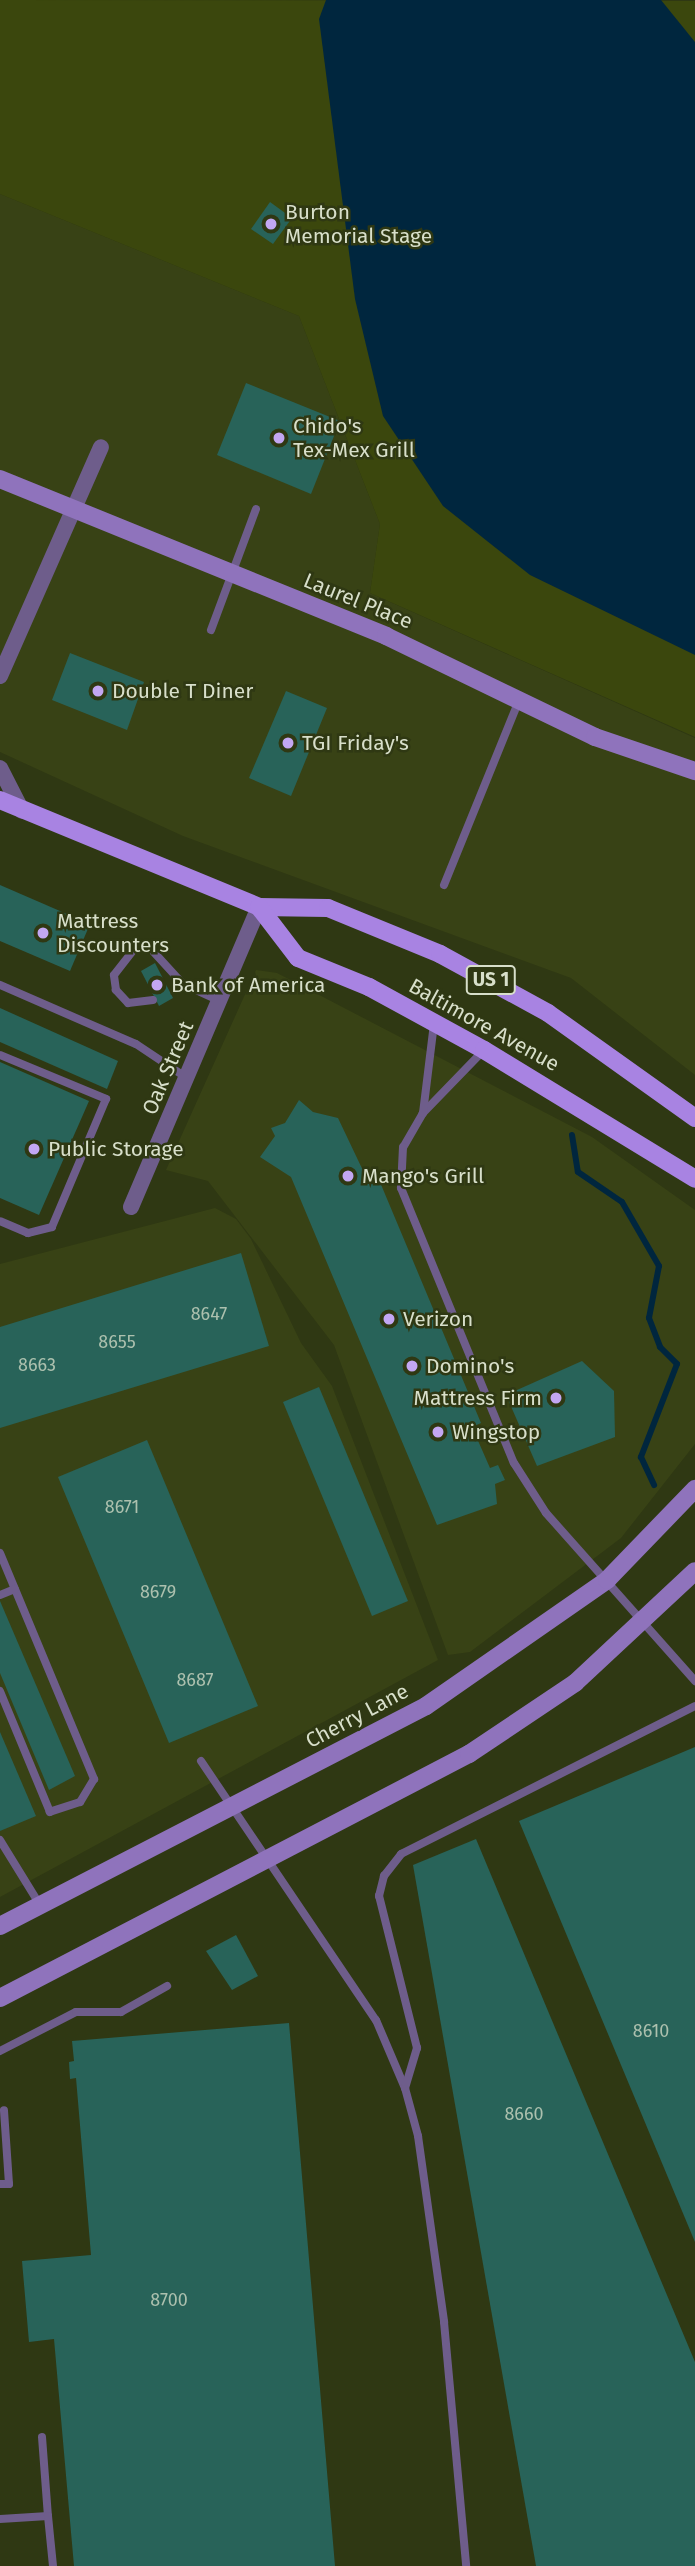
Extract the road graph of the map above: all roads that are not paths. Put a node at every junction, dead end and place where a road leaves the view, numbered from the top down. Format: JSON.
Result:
{"nodes":[{"id":1,"x":101,"y":447,"type":"dead end"},
{"id":2,"x":0,"y":479,"type":"edge"},
{"id":3,"x":256,"y":509,"type":"dead end"},
{"id":4,"x":75,"y":511,"type":"junction"},
{"id":5,"x":232,"y":575,"type":"junction"},
{"id":6,"x":211,"y":630,"type":"dead end"},
{"id":7,"x":0,"y":676,"type":"edge"},
{"id":8,"x":520,"y":697,"type":"junction"},
{"id":9,"x":0,"y":768,"type":"edge"},
{"id":10,"x":695,"y":771,"type":"edge"},
{"id":11,"x":0,"y":800,"type":"edge"},
{"id":12,"x":22,"y":811,"type":"junction"},
{"id":13,"x":444,"y":885,"type":"dead end"},
{"id":14,"x":259,"y":907,"type":"junction"},
{"id":15,"x":183,"y":984,"type":"junction"},
{"id":16,"x":0,"y":985,"type":"edge"},
{"id":17,"x":173,"y":989,"type":"dead end"},
{"id":18,"x":153,"y":1000,"type":"dead end"},
{"id":19,"x":220,"y":1001,"type":"junction"},
{"id":20,"x":434,"y":1023,"type":"junction"},
{"id":21,"x":484,"y":1050,"type":"junction"},
{"id":22,"x":0,"y":1055,"type":"edge"},
{"id":23,"x":187,"y":1078,"type":"junction"},
{"id":24,"x":423,"y":1113,"type":"junction"},
{"id":25,"x":695,"y":1118,"type":"edge"},
{"id":26,"x":667,"y":1156,"type":"junction"},
{"id":27,"x":695,"y":1179,"type":"edge"},
{"id":28,"x":695,"y":1187,"type":"edge"},
{"id":29,"x":131,"y":1207,"type":"dead end"},
{"id":30,"x":0,"y":1221,"type":"edge"},
{"id":31,"x":695,"y":1489,"type":"edge"},
{"id":32,"x":0,"y":1553,"type":"edge"},
{"id":33,"x":695,"y":1571,"type":"edge"},
{"id":34,"x":607,"y":1580,"type":"junction"},
{"id":35,"x":15,"y":1589,"type":"junction"},
{"id":36,"x":0,"y":1595,"type":"edge"},
{"id":37,"x":644,"y":1623,"type":"junction"},
{"id":38,"x":695,"y":1681,"type":"edge"},
{"id":39,"x":0,"y":1691,"type":"edge"},
{"id":40,"x":695,"y":1706,"type":"edge"},
{"id":41,"x":201,"y":1761,"type":"dead end"},
{"id":42,"x":228,"y":1808,"type":"junction"},
{"id":43,"x":0,"y":1840,"type":"edge"},
{"id":44,"x":265,"y":1860,"type":"junction"},
{"id":45,"x":40,"y":1905,"type":"junction"},
{"id":46,"x":0,"y":1926,"type":"edge"},
{"id":47,"x":167,"y":1986,"type":"dead end"},
{"id":48,"x":0,"y":1998,"type":"edge"},
{"id":49,"x":0,"y":2051,"type":"edge"},
{"id":50,"x":405,"y":2088,"type":"junction"},
{"id":51,"x":4,"y":2110,"type":"dead end"},
{"id":52,"x":0,"y":2185,"type":"edge"},
{"id":53,"x":42,"y":2437,"type":"dead end"},
{"id":54,"x":48,"y":2516,"type":"junction"},
{"id":55,"x":0,"y":2519,"type":"edge"},
{"id":56,"x":53,"y":2566,"type":"edge"},
{"id":57,"x":466,"y":2566,"type":"edge"}],
"edges":[{"from":1,"to":4,"type":"street"},
{"from":2,"to":4,"type":"main road","name":"Laurel Place"},
{"from":3,"to":5,"type":"lane"},
{"from":4,"to":5,"type":"main road","name":"Laurel Place"},
{"from":4,"to":7,"type":"street"},
{"from":5,"to":6,"type":"lane"},
{"from":5,"to":8,"type":"main road","name":"Laurel Place"},
{"from":8,"to":10,"type":"main road","name":"Laurel Place"},
{"from":8,"to":13,"type":"lane"},
{"from":9,"to":12,"type":"street"},
{"from":11,"to":12,"type":"main road","name":"Baltimore Avenue","number":"US 1"},
{"from":12,"to":14,"type":"main road","name":"Baltimore Avenue","number":"US 1"},
{"from":14,"to":19,"type":"street","name":"Oak Street"},
{"from":14,"to":20,"type":"main road","name":"Baltimore Avenue"},
{"from":14,"to":25,"type":"main road","name":"Baltimore Avenue","number":"US 1"},
{"from":15,"to":17,"type":"lane"},
{"from":15,"to":18,"type":"lane"},
{"from":15,"to":19,"type":"lane"},
{"from":16,"to":23,"type":"lane"},
{"from":19,"to":23,"type":"street","name":"Oak Street"},
{"from":20,"to":21,"type":"main road","name":"Baltimore Avenue"},
{"from":20,"to":24,"type":"lane"},
{"from":21,"to":24,"type":"lane"},
{"from":21,"to":26,"type":"main road","name":"Baltimore Avenue"},
{"from":22,"to":30,"type":"lane"},
{"from":23,"to":29,"type":"street","name":"Oak Street"},
{"from":24,"to":34,"type":"lane"},
{"from":26,"to":27,"type":"main road","name":"Baltimore Avenue"},
{"from":26,"to":28,"type":"main road"},
{"from":31,"to":34,"type":"main road","name":"Cherry Lane"},
{"from":32,"to":35,"type":"lane"},
{"from":33,"to":37,"type":"main road"},
{"from":34,"to":37,"type":"lane"},
{"from":34,"to":42,"type":"main road","name":"Cherry Lane"},
{"from":35,"to":36,"type":"lane"},
{"from":35,"to":39,"type":"lane"},
{"from":37,"to":38,"type":"lane"},
{"from":37,"to":44,"type":"main road"},
{"from":40,"to":50,"type":"lane"},
{"from":41,"to":42,"type":"lane"},
{"from":42,"to":44,"type":"lane"},
{"from":42,"to":45,"type":"main road","name":"Cherry Lane"},
{"from":43,"to":45,"type":"lane"},
{"from":44,"to":48,"type":"main road"},
{"from":44,"to":50,"type":"lane"},
{"from":45,"to":46,"type":"main road","name":"Cherry Lane"},
{"from":47,"to":49,"type":"lane"},
{"from":50,"to":57,"type":"lane"},
{"from":51,"to":52,"type":"lane"},
{"from":53,"to":54,"type":"lane"},
{"from":54,"to":55,"type":"lane"},
{"from":54,"to":56,"type":"lane"}]}
